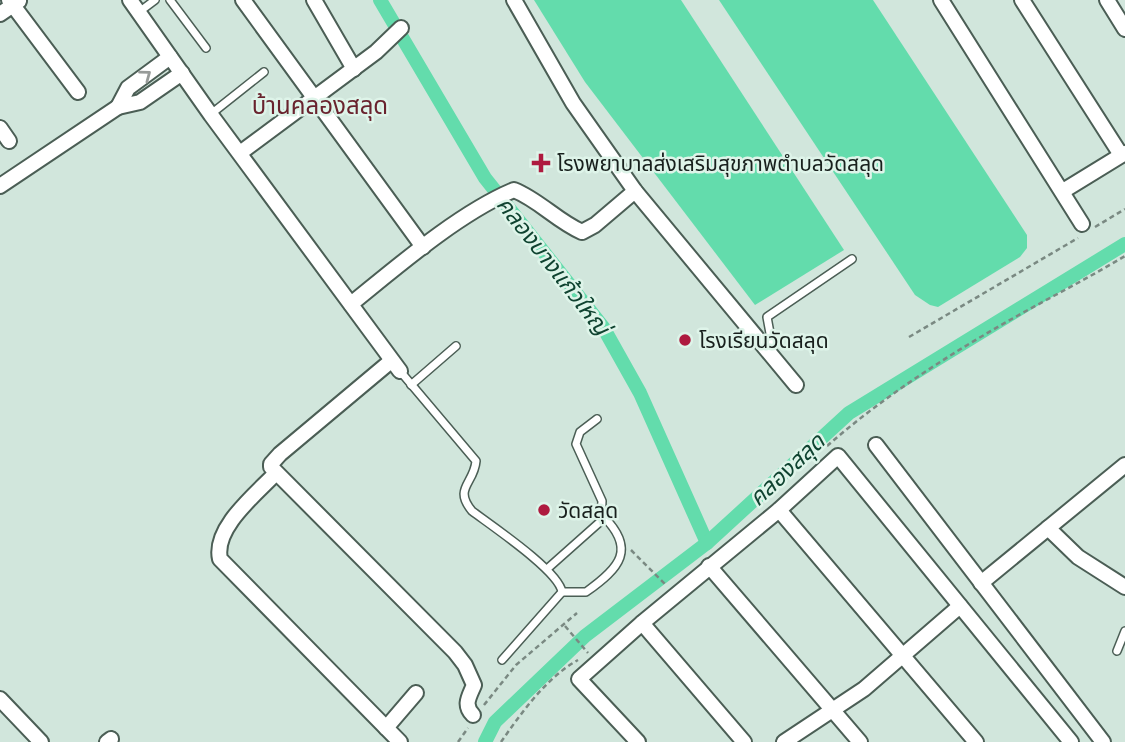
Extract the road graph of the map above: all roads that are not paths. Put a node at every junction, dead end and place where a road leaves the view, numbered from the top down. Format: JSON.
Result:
{"nodes":[{"id":1,"x":155,"y":0,"type":"edge"},
{"id":2,"x":170,"y":0,"type":"edge"},
{"id":3,"x":243,"y":0,"type":"edge"},
{"id":4,"x":314,"y":0,"type":"edge"},
{"id":5,"x":514,"y":0,"type":"edge"},
{"id":6,"x":941,"y":0,"type":"edge"},
{"id":7,"x":1023,"y":0,"type":"edge"},
{"id":8,"x":1107,"y":0,"type":"edge"},
{"id":9,"x":14,"y":2,"type":"edge"},
{"id":10,"x":134,"y":6,"type":"edge"},
{"id":11,"x":0,"y":14,"type":"edge"},
{"id":12,"x":400,"y":29,"type":"dead end"},
{"id":13,"x":1125,"y":29,"type":"edge"},
{"id":14,"x":206,"y":48,"type":"dead end"},
{"id":15,"x":170,"y":57,"type":"junction"},
{"id":16,"x":354,"y":69,"type":"junction"},
{"id":17,"x":264,"y":72,"type":"dead end"},
{"id":18,"x":182,"y":73,"type":"junction"},
{"id":19,"x":78,"y":92,"type":"dead end"},
{"id":20,"x":313,"y":98,"type":"junction"},
{"id":21,"x":118,"y":107,"type":"junction"},
{"id":22,"x":211,"y":115,"type":"junction"},
{"id":23,"x":0,"y":128,"type":"edge"},
{"id":24,"x":9,"y":141,"type":"dead end"},
{"id":25,"x":240,"y":153,"type":"junction"},
{"id":26,"x":1123,"y":154,"type":"edge"},
{"id":27,"x":0,"y":186,"type":"edge"},
{"id":28,"x":635,"y":191,"type":"junction"},
{"id":29,"x":1062,"y":191,"type":"junction"},
{"id":30,"x":1086,"y":229,"type":"road end"},
{"id":31,"x":423,"y":247,"type":"junction"},
{"id":32,"x":852,"y":259,"type":"dead end"},
{"id":33,"x":351,"y":304,"type":"junction"},
{"id":34,"x":456,"y":346,"type":"dead end"},
{"id":35,"x":768,"y":352,"type":"junction"},
{"id":36,"x":396,"y":366,"type":"junction"},
{"id":37,"x":411,"y":385,"type":"junction"},
{"id":38,"x":796,"y":385,"type":"dead end"},
{"id":39,"x":597,"y":419,"type":"dead end"},
{"id":40,"x":876,"y":445,"type":"dead end"},
{"id":41,"x":1125,"y":466,"type":"edge"},
{"id":42,"x":276,"y":473,"type":"junction"},
{"id":43,"x":779,"y":510,"type":"junction"},
{"id":44,"x":602,"y":515,"type":"junction"},
{"id":45,"x":1048,"y":528,"type":"junction"},
{"id":46,"x":709,"y":566,"type":"junction"},
{"id":47,"x":547,"y":569,"type":"junction"},
{"id":48,"x":981,"y":583,"type":"junction"},
{"id":49,"x":1125,"y":587,"type":"edge"},
{"id":50,"x":562,"y":592,"type":"junction"},
{"id":51,"x":960,"y":606,"type":"junction"},
{"id":52,"x":642,"y":624,"type":"junction"},
{"id":53,"x":1125,"y":631,"type":"edge"},
{"id":54,"x":1118,"y":651,"type":"dead end"},
{"id":55,"x":903,"y":656,"type":"junction"},
{"id":56,"x":502,"y":660,"type":"dead end"},
{"id":57,"x":416,"y":693,"type":"dead end"},
{"id":58,"x":0,"y":699,"type":"edge"},
{"id":59,"x":832,"y":710,"type":"junction"},
{"id":60,"x":475,"y":715,"type":"road end"},
{"id":61,"x":386,"y":728,"type":"junction"},
{"id":62,"x":41,"y":742,"type":"edge"},
{"id":63,"x":400,"y":742,"type":"edge"},
{"id":64,"x":638,"y":742,"type":"edge"},
{"id":65,"x":744,"y":742,"type":"edge"},
{"id":66,"x":784,"y":742,"type":"edge"},
{"id":67,"x":860,"y":742,"type":"edge"},
{"id":68,"x":976,"y":742,"type":"edge"},
{"id":69,"x":1071,"y":742,"type":"edge"},
{"id":70,"x":1103,"y":742,"type":"edge"}],
"edges":[{"from":1,"to":10,"type":"lane"},
{"from":2,"to":14,"type":"lane"},
{"from":3,"to":20,"type":"street"},
{"from":4,"to":16,"type":"street"},
{"from":5,"to":28,"type":"street"},
{"from":6,"to":29,"type":"street"},
{"from":7,"to":26,"type":"street"},
{"from":8,"to":13,"type":"street"},
{"from":9,"to":11,"type":"street"},
{"from":9,"to":19,"type":"street"},
{"from":10,"to":15,"type":"street"},
{"from":12,"to":16,"type":"street"},
{"from":15,"to":18,"type":"street"},
{"from":21,"to":15,"type":"street","one_way":true},
{"from":16,"to":20,"type":"street"},
{"from":17,"to":22,"type":"lane"},
{"from":18,"to":21,"type":"street"},
{"from":18,"to":22,"type":"street"},
{"from":20,"to":25,"type":"street"},
{"from":20,"to":31,"type":"street"},
{"from":21,"to":27,"type":"street"},
{"from":22,"to":25,"type":"street"},
{"from":23,"to":24,"type":"street"},
{"from":25,"to":33,"type":"street"},
{"from":26,"to":29,"type":"street"},
{"from":28,"to":31,"type":"street"},
{"from":28,"to":35,"type":"street"},
{"from":29,"to":30,"type":"street"},
{"from":31,"to":33,"type":"street"},
{"from":32,"to":35,"type":"lane"},
{"from":33,"to":36,"type":"street"},
{"from":34,"to":37,"type":"lane"},
{"from":35,"to":38,"type":"street"},
{"from":36,"to":37,"type":"lane"},
{"from":36,"to":42,"type":"street"},
{"from":37,"to":47,"type":"lane"},
{"from":39,"to":44,"type":"lane"},
{"from":40,"to":48,"type":"street"},
{"from":41,"to":45,"type":"street"},
{"from":42,"to":60,"type":"street"},
{"from":42,"to":61,"type":"street"},
{"from":43,"to":46,"type":"street"},
{"from":43,"to":51,"type":"street"},
{"from":43,"to":55,"type":"street"},
{"from":44,"to":47,"type":"lane"},
{"from":44,"to":50,"type":"lane"},
{"from":45,"to":48,"type":"street"},
{"from":45,"to":49,"type":"street"},
{"from":46,"to":52,"type":"street"},
{"from":46,"to":59,"type":"street"},
{"from":47,"to":50,"type":"lane"},
{"from":48,"to":70,"type":"street"},
{"from":50,"to":56,"type":"lane"},
{"from":51,"to":55,"type":"street"},
{"from":51,"to":69,"type":"street"},
{"from":52,"to":64,"type":"street"},
{"from":52,"to":65,"type":"street"},
{"from":53,"to":54,"type":"lane"},
{"from":55,"to":59,"type":"street"},
{"from":55,"to":68,"type":"street"},
{"from":57,"to":61,"type":"street"},
{"from":58,"to":62,"type":"street"},
{"from":59,"to":66,"type":"street"},
{"from":59,"to":67,"type":"street"},
{"from":61,"to":63,"type":"street"}]}
